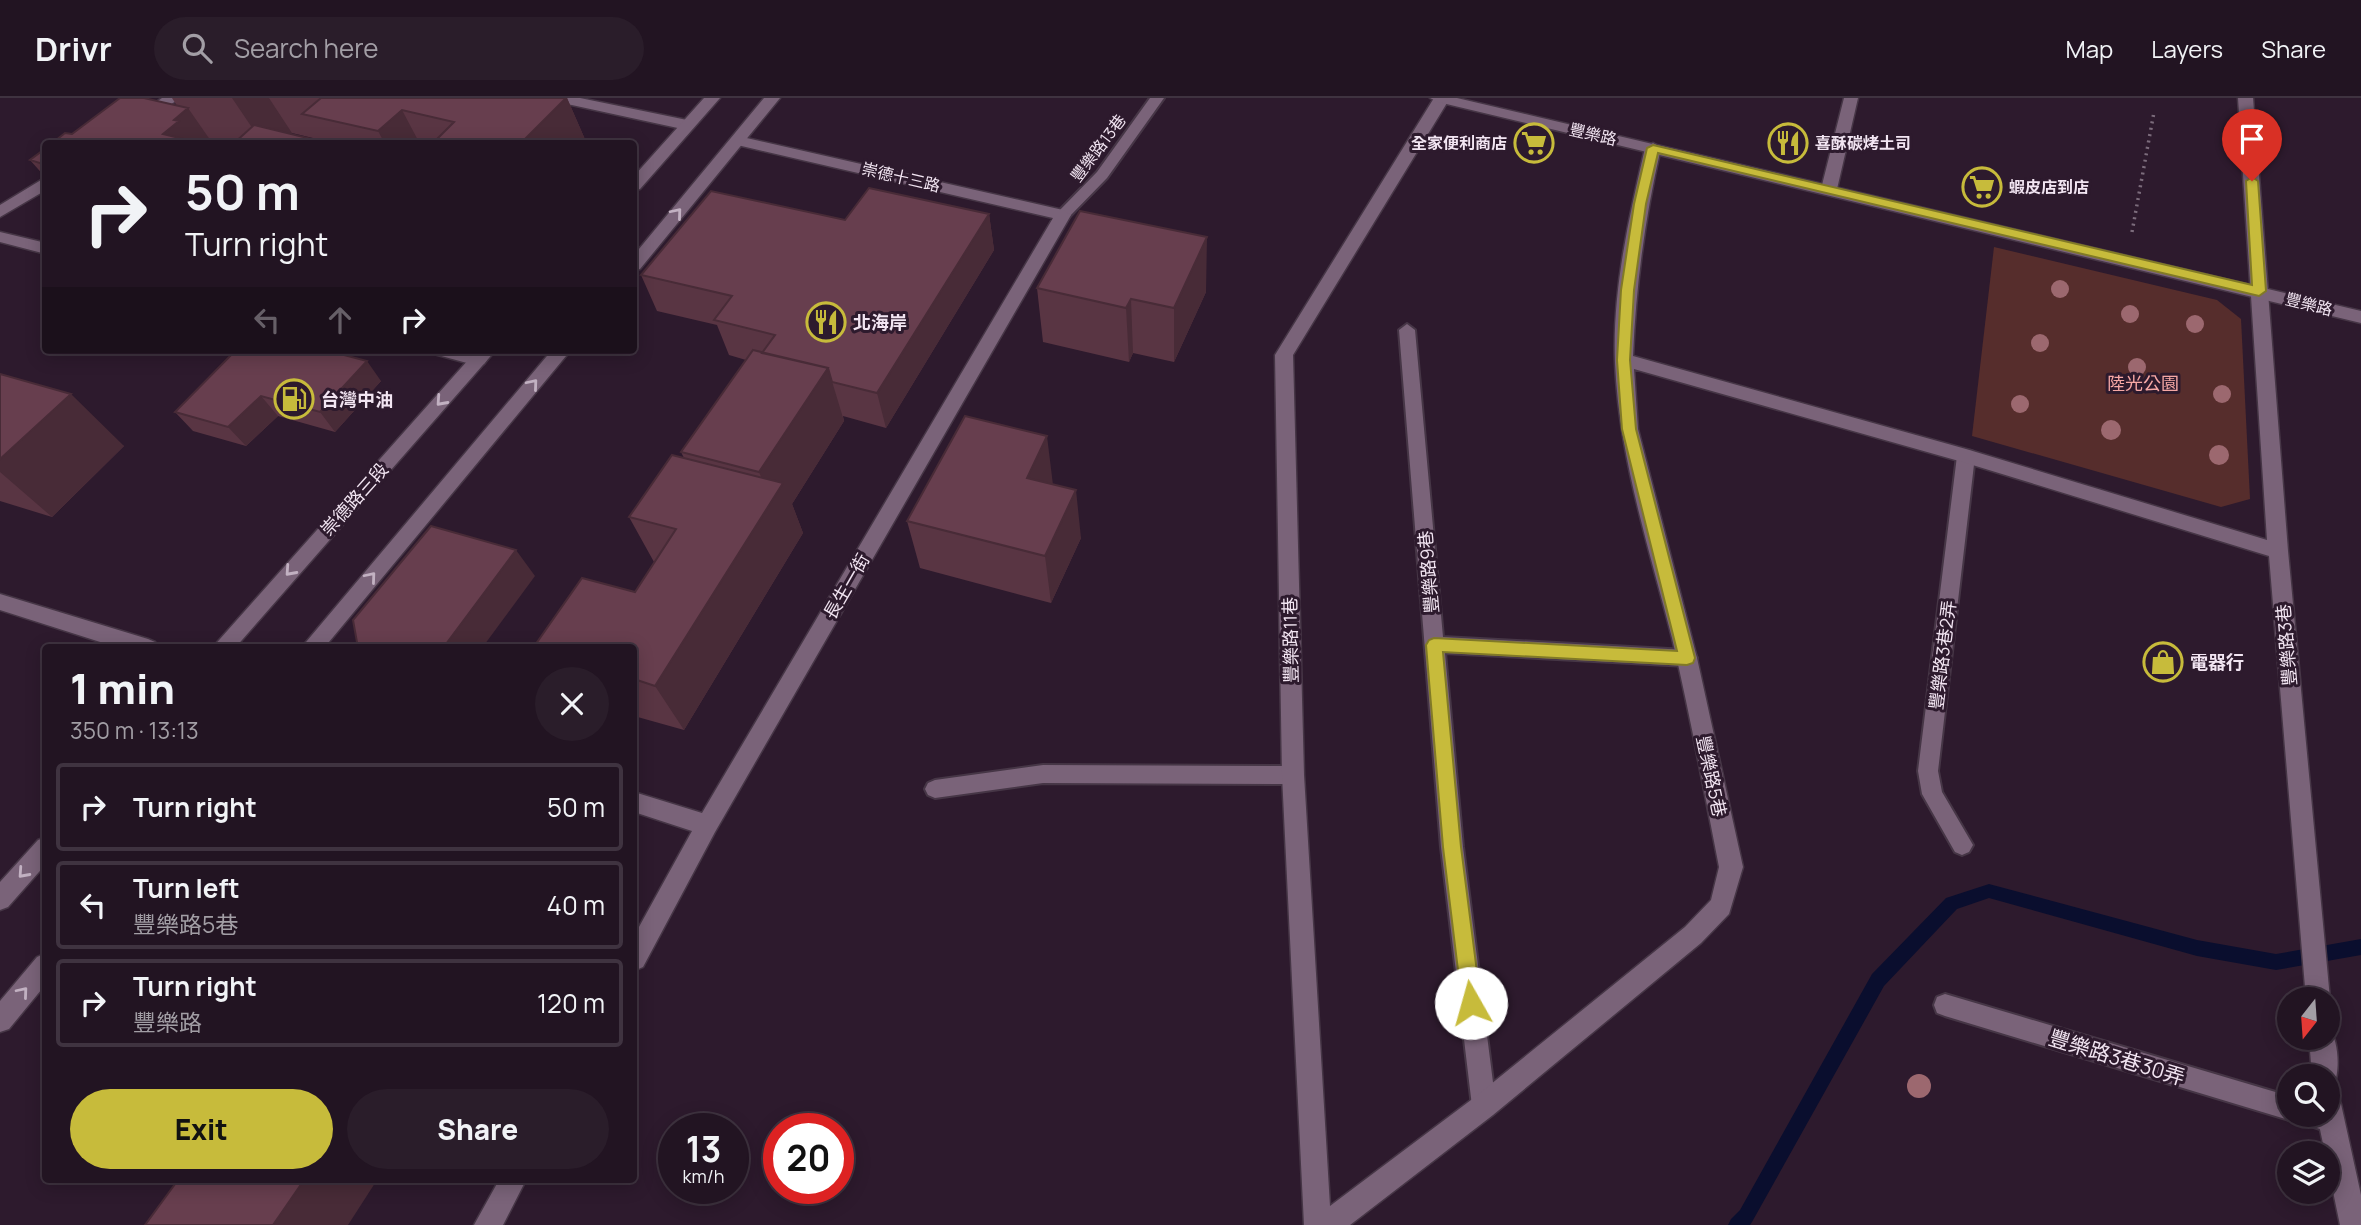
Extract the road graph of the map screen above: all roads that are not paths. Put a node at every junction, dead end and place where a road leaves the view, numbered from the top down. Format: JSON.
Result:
{"nodes":[{"id":1,"x":172,"y":98,"type":"edge"},
{"id":2,"x":558,"y":98,"type":"edge"},
{"id":3,"x":712,"y":98,"type":"edge"},
{"id":4,"x":772,"y":98,"type":"edge"},
{"id":5,"x":1157,"y":98,"type":"edge"},
{"id":6,"x":1441,"y":98,"type":"edge"},
{"id":7,"x":1851,"y":98,"type":"edge"},
{"id":8,"x":2246,"y":98,"type":"edge"},
{"id":9,"x":687,"y":125,"type":"junction"},
{"id":10,"x":109,"y":140,"type":"edge"},
{"id":11,"x":738,"y":141,"type":"junction"},
{"id":12,"x":1653,"y":148,"type":"junction"},
{"id":13,"x":637,"y":182,"type":"edge"},
{"id":14,"x":42,"y":185,"type":"edge"},
{"id":15,"x":1829,"y":189,"type":"junction"},
{"id":16,"x":0,"y":212,"type":"edge"},
{"id":17,"x":1063,"y":215,"type":"junction"},
{"id":18,"x":0,"y":237,"type":"edge"},
{"id":19,"x":42,"y":248,"type":"edge"},
{"id":20,"x":637,"y":261,"type":"edge"},
{"id":21,"x":2259,"y":291,"type":"junction"},
{"id":22,"x":2361,"y":317,"type":"edge"},
{"id":23,"x":1407,"y":330,"type":"dead end"},
{"id":24,"x":559,"y":354,"type":"edge"},
{"id":25,"x":482,"y":355,"type":"edge"},
{"id":26,"x":1624,"y":360,"type":"junction"},
{"id":27,"x":1966,"y":456,"type":"junction"},
{"id":28,"x":2278,"y":551,"type":"junction"},
{"id":29,"x":0,"y":602,"type":"edge"},
{"id":30,"x":135,"y":644,"type":"edge"},
{"id":31,"x":226,"y":644,"type":"edge"},
{"id":32,"x":314,"y":644,"type":"edge"},
{"id":33,"x":1434,"y":645,"type":"junction"},
{"id":34,"x":1687,"y":658,"type":"junction"},
{"id":35,"x":1293,"y":775,"type":"junction"},
{"id":36,"x":935,"y":789,"type":"dead end"},
{"id":37,"x":637,"y":803,"type":"edge"},
{"id":38,"x":707,"y":825,"type":"junction"},
{"id":39,"x":1962,"y":845,"type":"dead end"},
{"id":40,"x":42,"y":852,"type":"edge"},
{"id":41,"x":0,"y":899,"type":"edge"},
{"id":42,"x":637,"y":953,"type":"edge"},
{"id":43,"x":42,"y":970,"type":"edge"},
{"id":44,"x":2317,"y":987,"type":"edge"},
{"id":45,"x":1945,"y":1005,"type":"dead end"},
{"id":46,"x":0,"y":1020,"type":"edge"},
{"id":47,"x":2277,"y":1104,"type":"edge"},
{"id":48,"x":1484,"y":1107,"type":"junction"},
{"id":49,"x":2326,"y":1127,"type":"edge"},
{"id":50,"x":511,"y":1183,"type":"edge"},
{"id":51,"x":488,"y":1225,"type":"edge"},
{"id":52,"x":1318,"y":1225,"type":"edge"},
{"id":53,"x":1328,"y":1225,"type":"edge"},
{"id":54,"x":2354,"y":1225,"type":"edge"}],
"edges":[{"from":1,"to":10,"type":"street"},
{"from":2,"to":9,"type":"street"},
{"from":3,"to":9,"type":"street"},
{"from":4,"to":11,"type":"street"},
{"from":5,"to":17,"type":"lane","name":"豐樂路13巷"},
{"from":6,"to":12,"type":"street","name":"豐樂路"},
{"from":6,"to":35,"type":"street","name":"豐樂路11巷"},
{"from":7,"to":15,"type":"street"},
{"from":8,"to":21,"type":"street","name":"豐樂路3巷"},
{"from":9,"to":13,"type":"street"},
{"from":11,"to":17,"type":"street","name":"崇德十三路"},
{"from":20,"to":11,"type":"street","one_way":true},
{"from":12,"to":15,"type":"street","name":"豐樂路"},
{"from":12,"to":26,"type":"street","name":"豐樂路5巷"},
{"from":14,"to":16,"type":"street"},
{"from":15,"to":21,"type":"street","name":"豐樂路"},
{"from":17,"to":38,"type":"street","name":"長生一街"},
{"from":18,"to":19,"type":"street"},
{"from":21,"to":22,"type":"street","name":"豐樂路"},
{"from":21,"to":28,"type":"street","name":"豐樂路3巷"},
{"from":23,"to":33,"type":"lane","name":"豐樂路9巷"},
{"from":32,"to":24,"type":"street","one_way":true},
{"from":25,"to":31,"type":"street","name":"崇德路三段","one_way":true},
{"from":26,"to":27,"type":"street"},
{"from":26,"to":34,"type":"street","name":"豐樂路5巷"},
{"from":27,"to":28,"type":"street"},
{"from":27,"to":39,"type":"lane","name":"豐樂路3巷2弄"},
{"from":28,"to":44,"type":"street","name":"豐樂路3巷"},
{"from":29,"to":30,"type":"street"},
{"from":33,"to":34,"type":"lane"},
{"from":33,"to":48,"type":"lane","name":"豐樂路9巷"},
{"from":34,"to":48,"type":"street","name":"豐樂路5巷"},
{"from":35,"to":36,"type":"lane"},
{"from":35,"to":52,"type":"street","name":"豐樂路11巷"},
{"from":37,"to":38,"type":"street"},
{"from":38,"to":42,"type":"street","name":"長生一街"},
{"from":40,"to":41,"type":"street","one_way":true},
{"from":46,"to":43,"type":"street","one_way":true},
{"from":45,"to":47,"type":"lane","name":"豐樂路3巷30弄"},
{"from":48,"to":53,"type":"street","name":"豐樂路5巷"},
{"from":49,"to":54,"type":"street"},
{"from":50,"to":51,"type":"street"}]}
